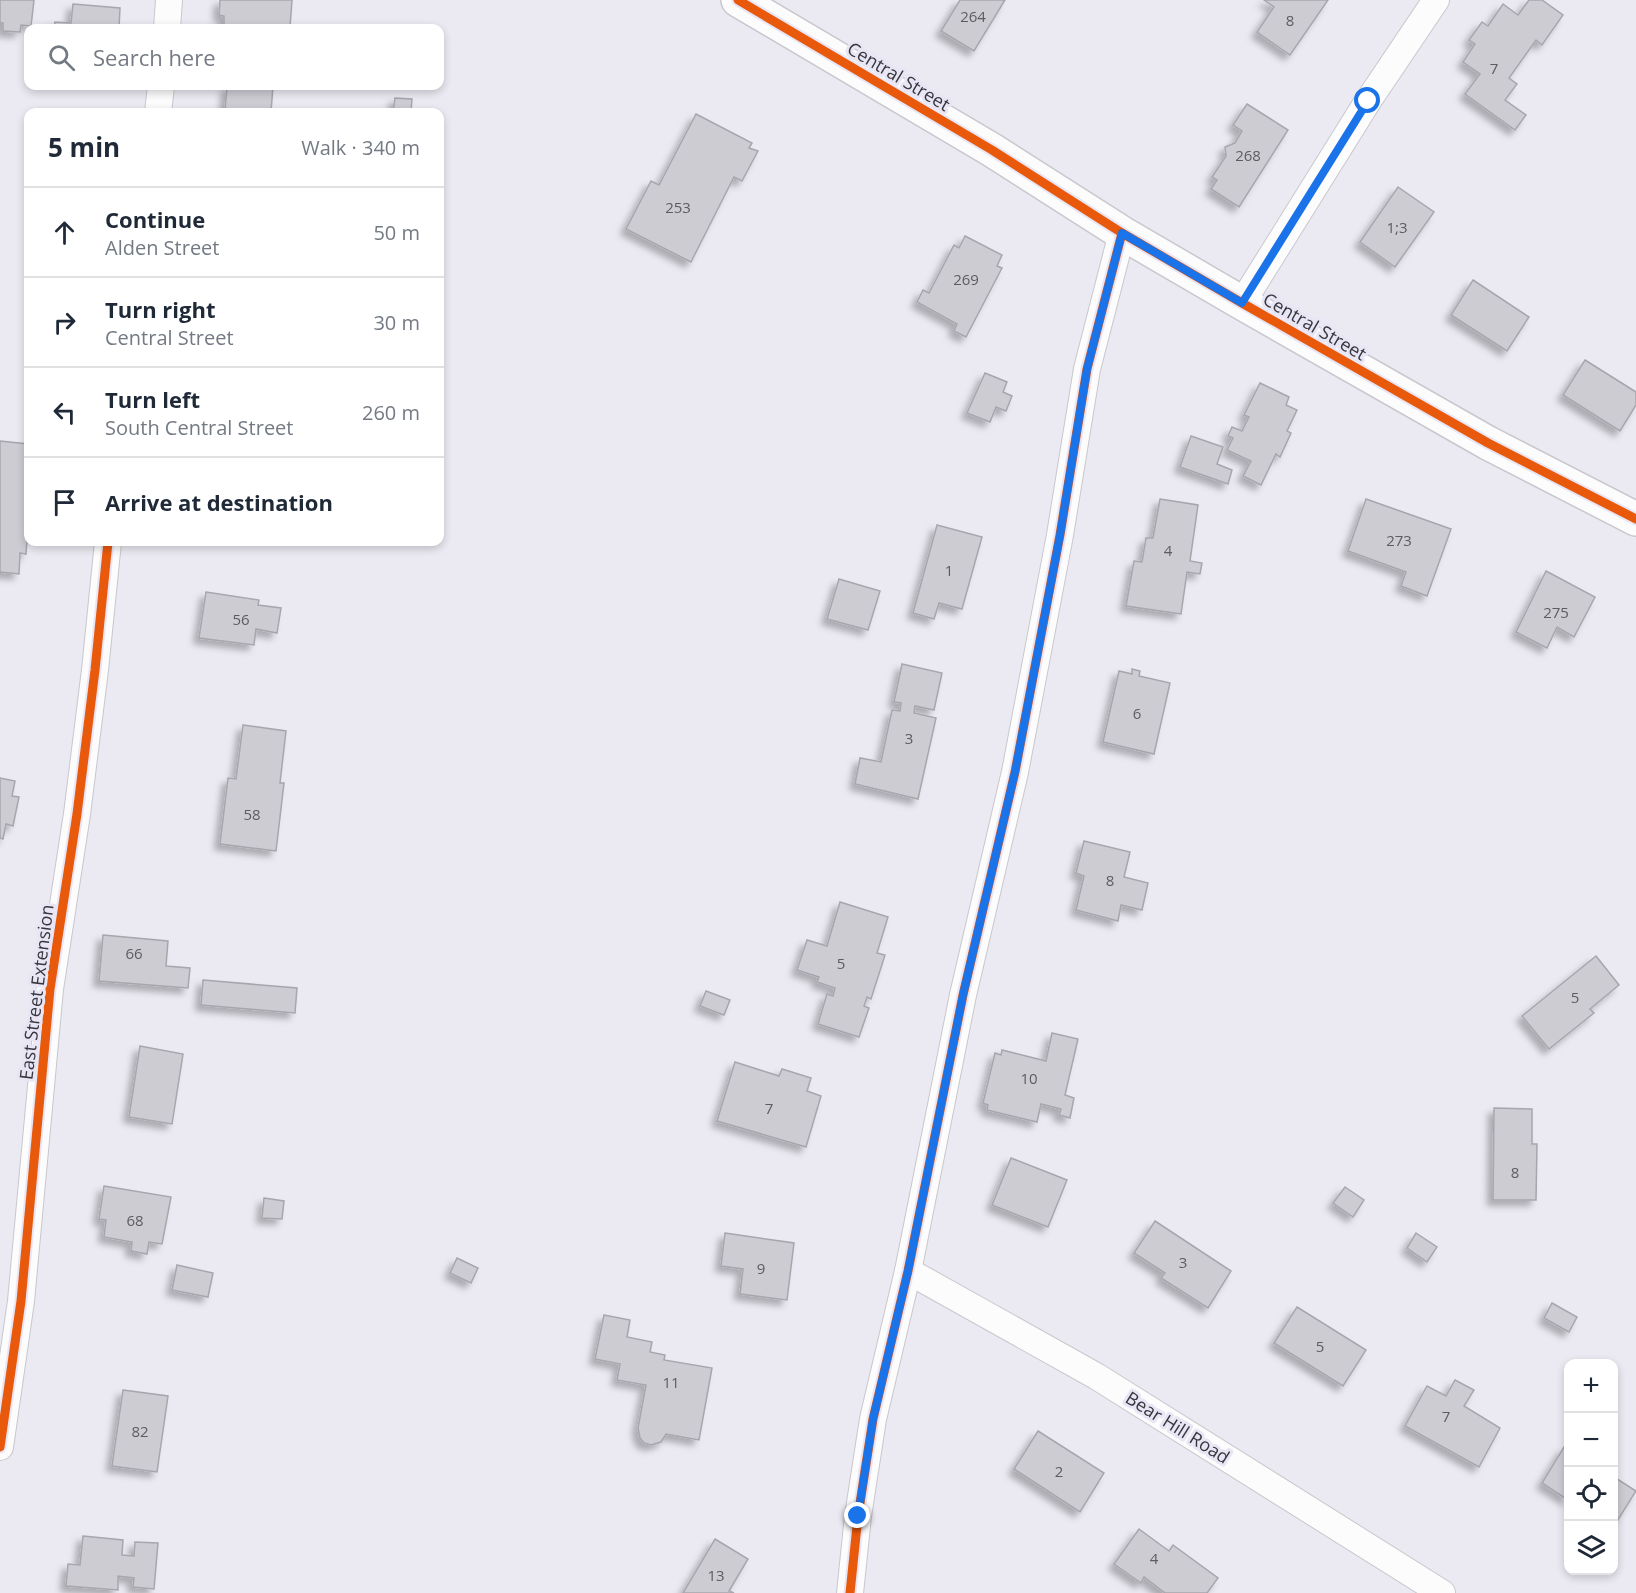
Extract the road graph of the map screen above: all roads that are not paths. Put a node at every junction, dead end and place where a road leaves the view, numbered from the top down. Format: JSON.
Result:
{"nodes":[{"id":1,"x":169,"y":0,"type":"edge"},
{"id":2,"x":738,"y":0,"type":"edge"},
{"id":3,"x":1436,"y":0,"type":"edge"},
{"id":4,"x":167,"y":24,"type":"edge"},
{"id":5,"x":161,"y":90,"type":"edge"},
{"id":6,"x":158,"y":108,"type":"edge"},
{"id":7,"x":1122,"y":233,"type":"junction"},
{"id":8,"x":1242,"y":303,"type":"junction"},
{"id":9,"x":1636,"y":519,"type":"edge"},
{"id":10,"x":108,"y":546,"type":"edge"},
{"id":11,"x":908,"y":1271,"type":"junction"},
{"id":12,"x":0,"y":1448,"type":"edge"},
{"id":13,"x":850,"y":1593,"type":"edge"},
{"id":14,"x":1442,"y":1593,"type":"edge"}],
"edges":[{"from":1,"to":4,"type":"street"},
{"from":2,"to":7,"type":"street","name":"Central Street"},
{"from":3,"to":8,"type":"street"},
{"from":5,"to":6,"type":"street"},
{"from":7,"to":8,"type":"street","name":"Central Street"},
{"from":7,"to":11,"type":"street"},
{"from":8,"to":9,"type":"street","name":"Central Street"},
{"from":10,"to":12,"type":"street","name":"East Street Extension"},
{"from":11,"to":13,"type":"street"},
{"from":11,"to":14,"type":"street","name":"Bear Hill Road"}]}
